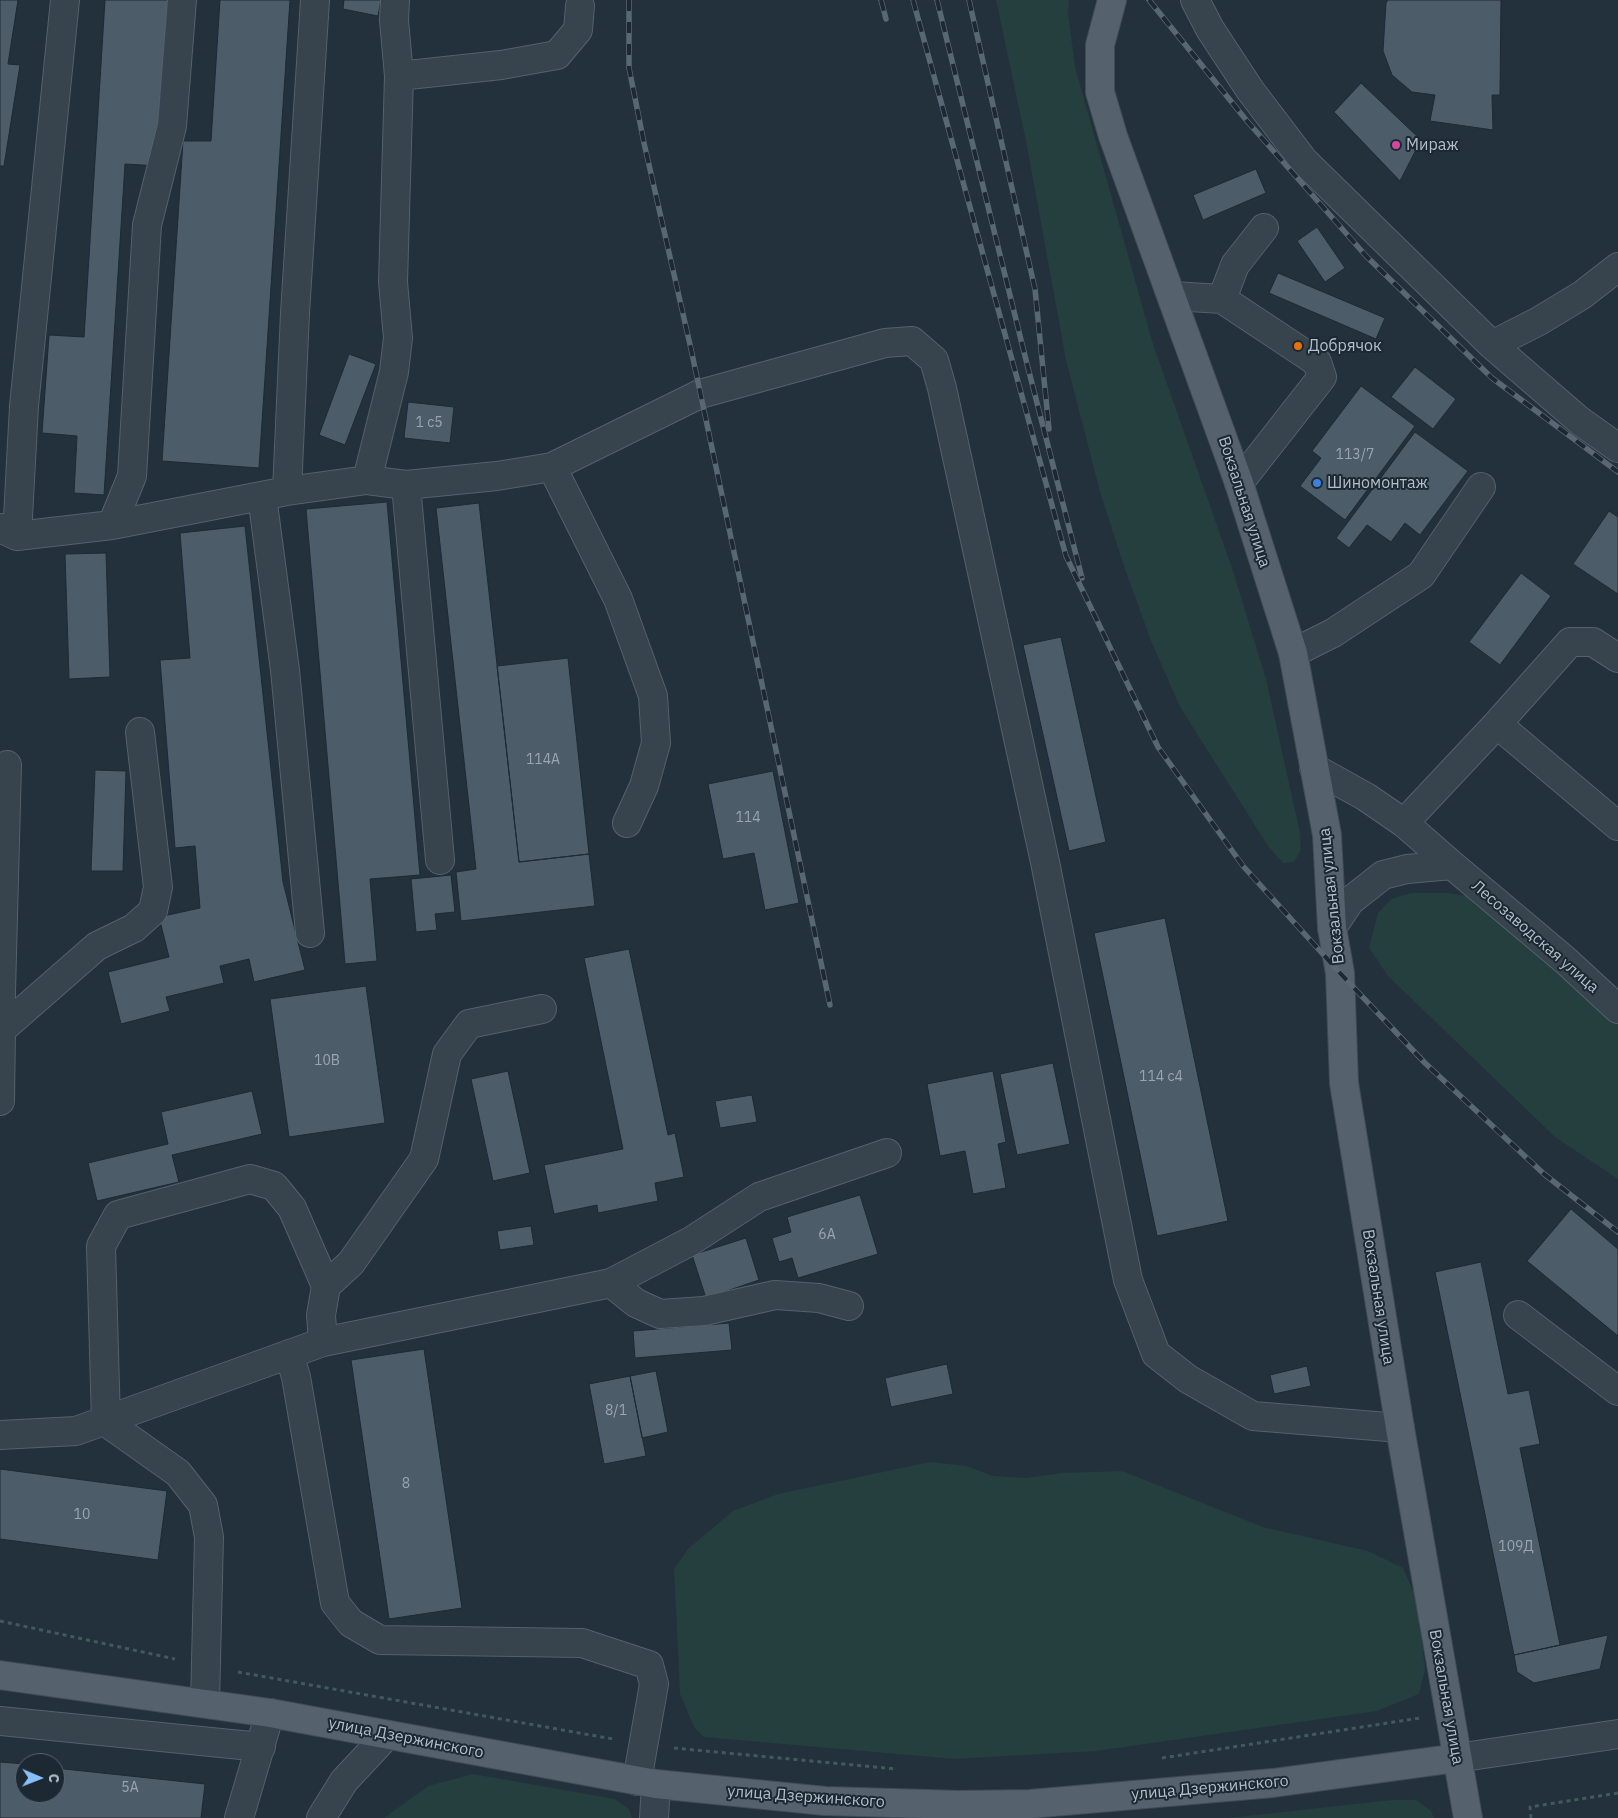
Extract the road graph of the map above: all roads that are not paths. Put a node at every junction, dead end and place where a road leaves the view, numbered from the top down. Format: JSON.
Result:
{"nodes":[{"id":1,"x":65,"y":0,"type":"edge"},
{"id":2,"x":182,"y":0,"type":"edge"},
{"id":3,"x":315,"y":0,"type":"edge"},
{"id":4,"x":395,"y":0,"type":"edge"},
{"id":5,"x":1112,"y":0,"type":"edge"},
{"id":6,"x":1195,"y":0,"type":"edge"},
{"id":7,"x":580,"y":6,"type":"dead end"},
{"id":8,"x":399,"y":76,"type":"junction"},
{"id":9,"x":1264,"y":228,"type":"dead end"},
{"id":10,"x":1618,"y":267,"type":"edge"},
{"id":11,"x":1173,"y":296,"type":"junction"},
{"id":12,"x":1222,"y":299,"type":"junction"},
{"id":13,"x":1492,"y":345,"type":"junction"},
{"id":14,"x":1618,"y":448,"type":"edge"},
{"id":15,"x":552,"y":467,"type":"junction"},
{"id":16,"x":367,"y":480,"type":"junction"},
{"id":17,"x":1239,"y":483,"type":"junction"},
{"id":18,"x":406,"y":485,"type":"junction"},
{"id":19,"x":1481,"y":487,"type":"dead end"},
{"id":20,"x":275,"y":493,"type":"junction"},
{"id":21,"x":112,"y":526,"type":"junction"},
{"id":22,"x":9,"y":532,"type":"edge"},
{"id":23,"x":1293,"y":653,"type":"junction"},
{"id":24,"x":1618,"y":658,"type":"edge"},
{"id":25,"x":1497,"y":724,"type":"junction"},
{"id":26,"x":140,"y":732,"type":"dead end"},
{"id":27,"x":7,"y":765,"type":"dead end"},
{"id":28,"x":1314,"y":768,"type":"junction"},
{"id":29,"x":627,"y":823,"type":"dead end"},
{"id":30,"x":1404,"y":823,"type":"junction"},
{"id":31,"x":1618,"y":826,"type":"edge"},
{"id":32,"x":440,"y":860,"type":"dead end"},
{"id":33,"x":1452,"y":865,"type":"junction"},
{"id":34,"x":1332,"y":928,"type":"junction"},
{"id":35,"x":310,"y":933,"type":"dead end"},
{"id":36,"x":542,"y":1009,"type":"dead end"},
{"id":37,"x":1618,"y":1009,"type":"edge"},
{"id":38,"x":0,"y":1030,"type":"edge"},
{"id":39,"x":0,"y":1101,"type":"edge"},
{"id":40,"x":887,"y":1153,"type":"dead end"},
{"id":41,"x":610,"y":1283,"type":"junction"},
{"id":42,"x":326,"y":1286,"type":"junction"},
{"id":43,"x":849,"y":1306,"type":"dead end"},
{"id":44,"x":1518,"y":1315,"type":"dead end"},
{"id":45,"x":323,"y":1342,"type":"junction"},
{"id":46,"x":289,"y":1354,"type":"junction"},
{"id":47,"x":1618,"y":1391,"type":"edge"},
{"id":48,"x":106,"y":1422,"type":"junction"},
{"id":49,"x":1400,"y":1428,"type":"junction"},
{"id":50,"x":0,"y":1435,"type":"edge"},
{"id":51,"x":0,"y":1675,"type":"edge"},
{"id":52,"x":205,"y":1703,"type":"junction"},
{"id":53,"x":270,"y":1713,"type":"junction"},
{"id":54,"x":0,"y":1722,"type":"edge"},
{"id":55,"x":1618,"y":1734,"type":"edge"},
{"id":56,"x":387,"y":1735,"type":"junction"},
{"id":57,"x":261,"y":1747,"type":"junction"},
{"id":58,"x":1457,"y":1758,"type":"junction"},
{"id":59,"x":646,"y":1782,"type":"junction"},
{"id":60,"x":239,"y":1818,"type":"edge"},
{"id":61,"x":321,"y":1818,"type":"edge"},
{"id":62,"x":654,"y":1818,"type":"edge"},
{"id":63,"x":1468,"y":1818,"type":"edge"}],
"edges":[{"from":1,"to":22,"type":"street"},
{"from":2,"to":21,"type":"street"},
{"from":3,"to":20,"type":"street"},
{"from":4,"to":8,"type":"street"},
{"from":5,"to":11,"type":"main road","name":"Вокзальная улица"},
{"from":6,"to":13,"type":"street"},
{"from":7,"to":8,"type":"street"},
{"from":8,"to":16,"type":"street"},
{"from":9,"to":12,"type":"street"},
{"from":10,"to":13,"type":"street"},
{"from":11,"to":12,"type":"street"},
{"from":11,"to":17,"type":"main road","name":"Вокзальная улица"},
{"from":12,"to":17,"type":"street"},
{"from":13,"to":14,"type":"street"},
{"from":15,"to":18,"type":"street"},
{"from":15,"to":29,"type":"street"},
{"from":15,"to":49,"type":"street"},
{"from":16,"to":18,"type":"street"},
{"from":16,"to":20,"type":"street"},
{"from":17,"to":23,"type":"main road","name":"Вокзальная улица"},
{"from":18,"to":32,"type":"street"},
{"from":19,"to":23,"type":"street"},
{"from":20,"to":21,"type":"street"},
{"from":20,"to":35,"type":"street"},
{"from":21,"to":22,"type":"street"},
{"from":23,"to":28,"type":"main road","name":"Вокзальная улица"},
{"from":24,"to":25,"type":"street"},
{"from":25,"to":30,"type":"street"},
{"from":25,"to":31,"type":"street"},
{"from":26,"to":38,"type":"street"},
{"from":27,"to":38,"type":"street"},
{"from":28,"to":30,"type":"street","name":"Лесозаводская улица"},
{"from":28,"to":34,"type":"main road","name":"Вокзальная улица"},
{"from":30,"to":33,"type":"street","name":"Лесозаводская улица"},
{"from":33,"to":34,"type":"street"},
{"from":33,"to":37,"type":"street","name":"Лесозаводская улица"},
{"from":34,"to":49,"type":"main road","name":"Вокзальная улица"},
{"from":36,"to":42,"type":"street"},
{"from":38,"to":39,"type":"street"},
{"from":40,"to":41,"type":"street"},
{"from":41,"to":43,"type":"street"},
{"from":41,"to":45,"type":"street"},
{"from":42,"to":45,"type":"street"},
{"from":42,"to":48,"type":"street"},
{"from":44,"to":47,"type":"street"},
{"from":45,"to":46,"type":"street"},
{"from":46,"to":48,"type":"street"},
{"from":46,"to":59,"type":"street"},
{"from":48,"to":50,"type":"street"},
{"from":48,"to":52,"type":"street"},
{"from":49,"to":58,"type":"main road","name":"Вокзальная улица"},
{"from":51,"to":52,"type":"main road","name":"улица Дзержинского"},
{"from":52,"to":53,"type":"main road","name":"улица Дзержинского"},
{"from":53,"to":56,"type":"main road","name":"улица Дзержинского"},
{"from":53,"to":57,"type":"street"},
{"from":54,"to":57,"type":"street"},
{"from":55,"to":58,"type":"street","name":"улица Дзержинского"},
{"from":56,"to":59,"type":"main road","name":"улица Дзержинского"},
{"from":56,"to":61,"type":"street"},
{"from":57,"to":60,"type":"street"},
{"from":58,"to":59,"type":"main road","name":"улица Дзержинского"},
{"from":58,"to":63,"type":"main road","name":"Вокзальная улица"},
{"from":59,"to":62,"type":"street"}]}
